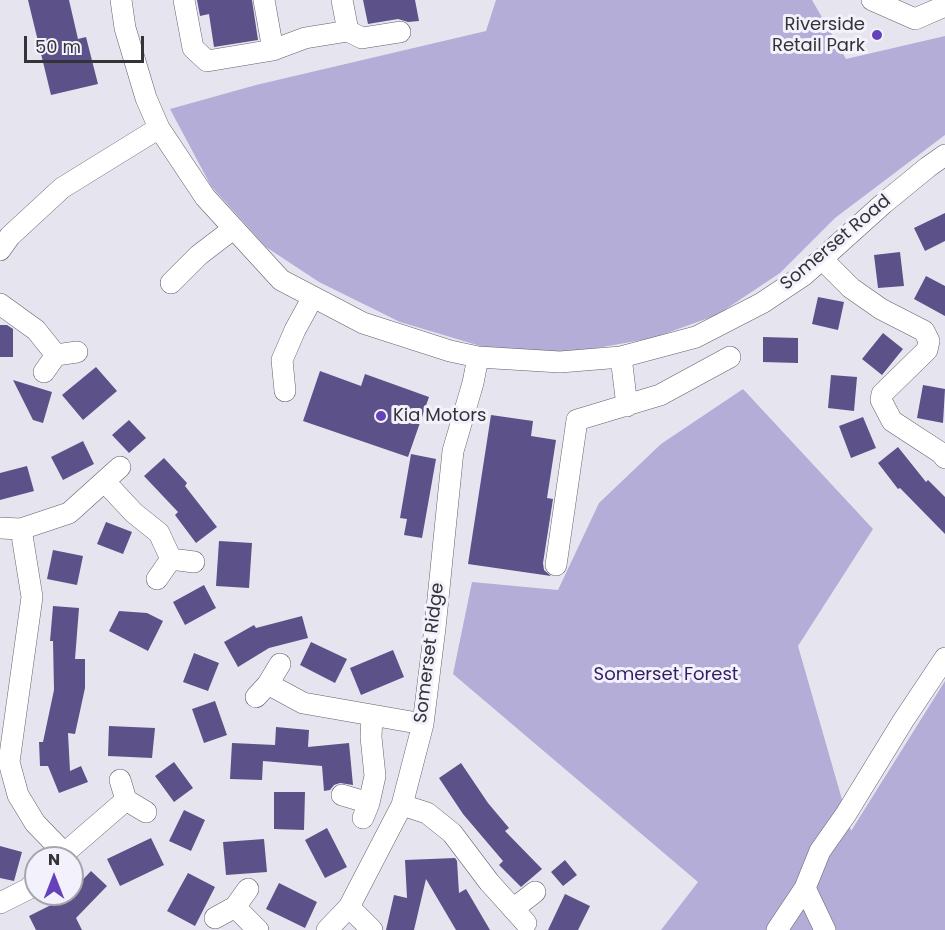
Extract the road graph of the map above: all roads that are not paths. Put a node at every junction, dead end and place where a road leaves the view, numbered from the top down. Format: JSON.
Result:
{"nodes":[{"id":1,"x":121,"y":0,"type":"edge"},
{"id":2,"x":184,"y":0,"type":"edge"},
{"id":3,"x":264,"y":0,"type":"edge"},
{"id":4,"x":342,"y":0,"type":"edge"},
{"id":5,"x":872,"y":0,"type":"edge"},
{"id":6,"x":945,"y":6,"type":"edge"},
{"id":7,"x":348,"y":31,"type":"junction"},
{"id":8,"x":400,"y":32,"type":"dead end"},
{"id":9,"x":273,"y":50,"type":"junction"},
{"id":10,"x":159,"y":128,"type":"junction"},
{"id":11,"x":945,"y":155,"type":"edge"},
{"id":12,"x":233,"y":229,"type":"junction"},
{"id":13,"x":0,"y":250,"type":"edge"},
{"id":14,"x":822,"y":259,"type":"junction"},
{"id":15,"x":171,"y":283,"type":"dead end"},
{"id":16,"x":313,"y":297,"type":"junction"},
{"id":17,"x":0,"y":304,"type":"edge"},
{"id":18,"x":478,"y":357,"type":"junction"},
{"id":19,"x":621,"y":357,"type":"junction"},
{"id":20,"x":730,"y":357,"type":"dead end"},
{"id":21,"x":59,"y":360,"type":"dead end"},
{"id":22,"x":285,"y":391,"type":"dead end"},
{"id":23,"x":627,"y":406,"type":"junction"},
{"id":24,"x":945,"y":458,"type":"edge"},
{"id":25,"x":120,"y":467,"type":"dead end"},
{"id":26,"x":105,"y":482,"type":"junction"},
{"id":27,"x":10,"y":529,"type":"edge"},
{"id":28,"x":171,"y":559,"type":"junction"},
{"id":29,"x":194,"y":562,"type":"dead end"},
{"id":30,"x":556,"y":565,"type":"dead end"},
{"id":31,"x":157,"y":579,"type":"dead end"},
{"id":32,"x":945,"y":658,"type":"edge"},
{"id":33,"x":280,"y":664,"type":"dead end"},
{"id":34,"x":372,"y":716,"type":"junction"},
{"id":35,"x":423,"y":724,"type":"junction"},
{"id":36,"x":120,"y":780,"type":"dead end"},
{"id":37,"x":342,"y":795,"type":"dead end"},
{"id":38,"x":126,"y":800,"type":"junction"},
{"id":39,"x":402,"y":805,"type":"junction"},
{"id":40,"x":146,"y":812,"type":"dead end"},
{"id":41,"x":54,"y":846,"type":"edge"},
{"id":42,"x":73,"y":846,"type":"edge"},
{"id":43,"x":805,"y":888,"type":"junction"},
{"id":44,"x":248,"y":889,"type":"dead end"},
{"id":45,"x":24,"y":891,"type":"edge"},
{"id":46,"x":535,"y":892,"type":"dead end"},
{"id":47,"x":0,"y":903,"type":"edge"},
{"id":48,"x":234,"y":907,"type":"junction"},
{"id":49,"x":349,"y":907,"type":"junction"},
{"id":50,"x":215,"y":918,"type":"dead end"},
{"id":51,"x":258,"y":930,"type":"edge"},
{"id":52,"x":327,"y":930,"type":"edge"},
{"id":53,"x":372,"y":930,"type":"edge"},
{"id":54,"x":777,"y":930,"type":"edge"},
{"id":55,"x":825,"y":930,"type":"edge"}],
"edges":[{"from":1,"to":10,"type":"street","name":"Somerset Road"},
{"from":2,"to":9,"type":"street"},
{"from":3,"to":9,"type":"street"},
{"from":4,"to":7,"type":"street"},
{"from":5,"to":6,"type":"street"},
{"from":7,"to":8,"type":"street"},
{"from":7,"to":9,"type":"street"},
{"from":10,"to":12,"type":"street","name":"Somerset Road"},
{"from":10,"to":13,"type":"street"},
{"from":11,"to":14,"type":"street","name":"Somerset Road"},
{"from":12,"to":15,"type":"street"},
{"from":12,"to":16,"type":"street","name":"Somerset Road"},
{"from":14,"to":19,"type":"street","name":"Somerset Road"},
{"from":14,"to":24,"type":"street"},
{"from":16,"to":18,"type":"street","name":"Somerset Road"},
{"from":16,"to":22,"type":"street"},
{"from":17,"to":21,"type":"street"},
{"from":18,"to":19,"type":"street","name":"Somerset Road"},
{"from":18,"to":35,"type":"street","name":"Somerset Ridge"},
{"from":19,"to":23,"type":"street"},
{"from":20,"to":23,"type":"street"},
{"from":23,"to":30,"type":"street"},
{"from":25,"to":26,"type":"street"},
{"from":26,"to":27,"type":"street"},
{"from":26,"to":28,"type":"street"},
{"from":27,"to":41,"type":"street"},
{"from":28,"to":29,"type":"street"},
{"from":28,"to":31,"type":"street"},
{"from":32,"to":43,"type":"street"},
{"from":33,"to":34,"type":"street"},
{"from":34,"to":35,"type":"street"},
{"from":34,"to":37,"type":"street"},
{"from":35,"to":39,"type":"street","name":"Somerset Ridge"},
{"from":36,"to":38,"type":"street"},
{"from":38,"to":40,"type":"street"},
{"from":38,"to":42,"type":"street"},
{"from":39,"to":46,"type":"street"},
{"from":39,"to":49,"type":"street","name":"Somerset Ridge"},
{"from":43,"to":54,"type":"street"},
{"from":43,"to":55,"type":"street"},
{"from":44,"to":48,"type":"street"},
{"from":45,"to":47,"type":"street"},
{"from":48,"to":50,"type":"street"},
{"from":48,"to":51,"type":"street"},
{"from":49,"to":52,"type":"street","name":"Somerset Ridge"},
{"from":49,"to":53,"type":"street"}]}
